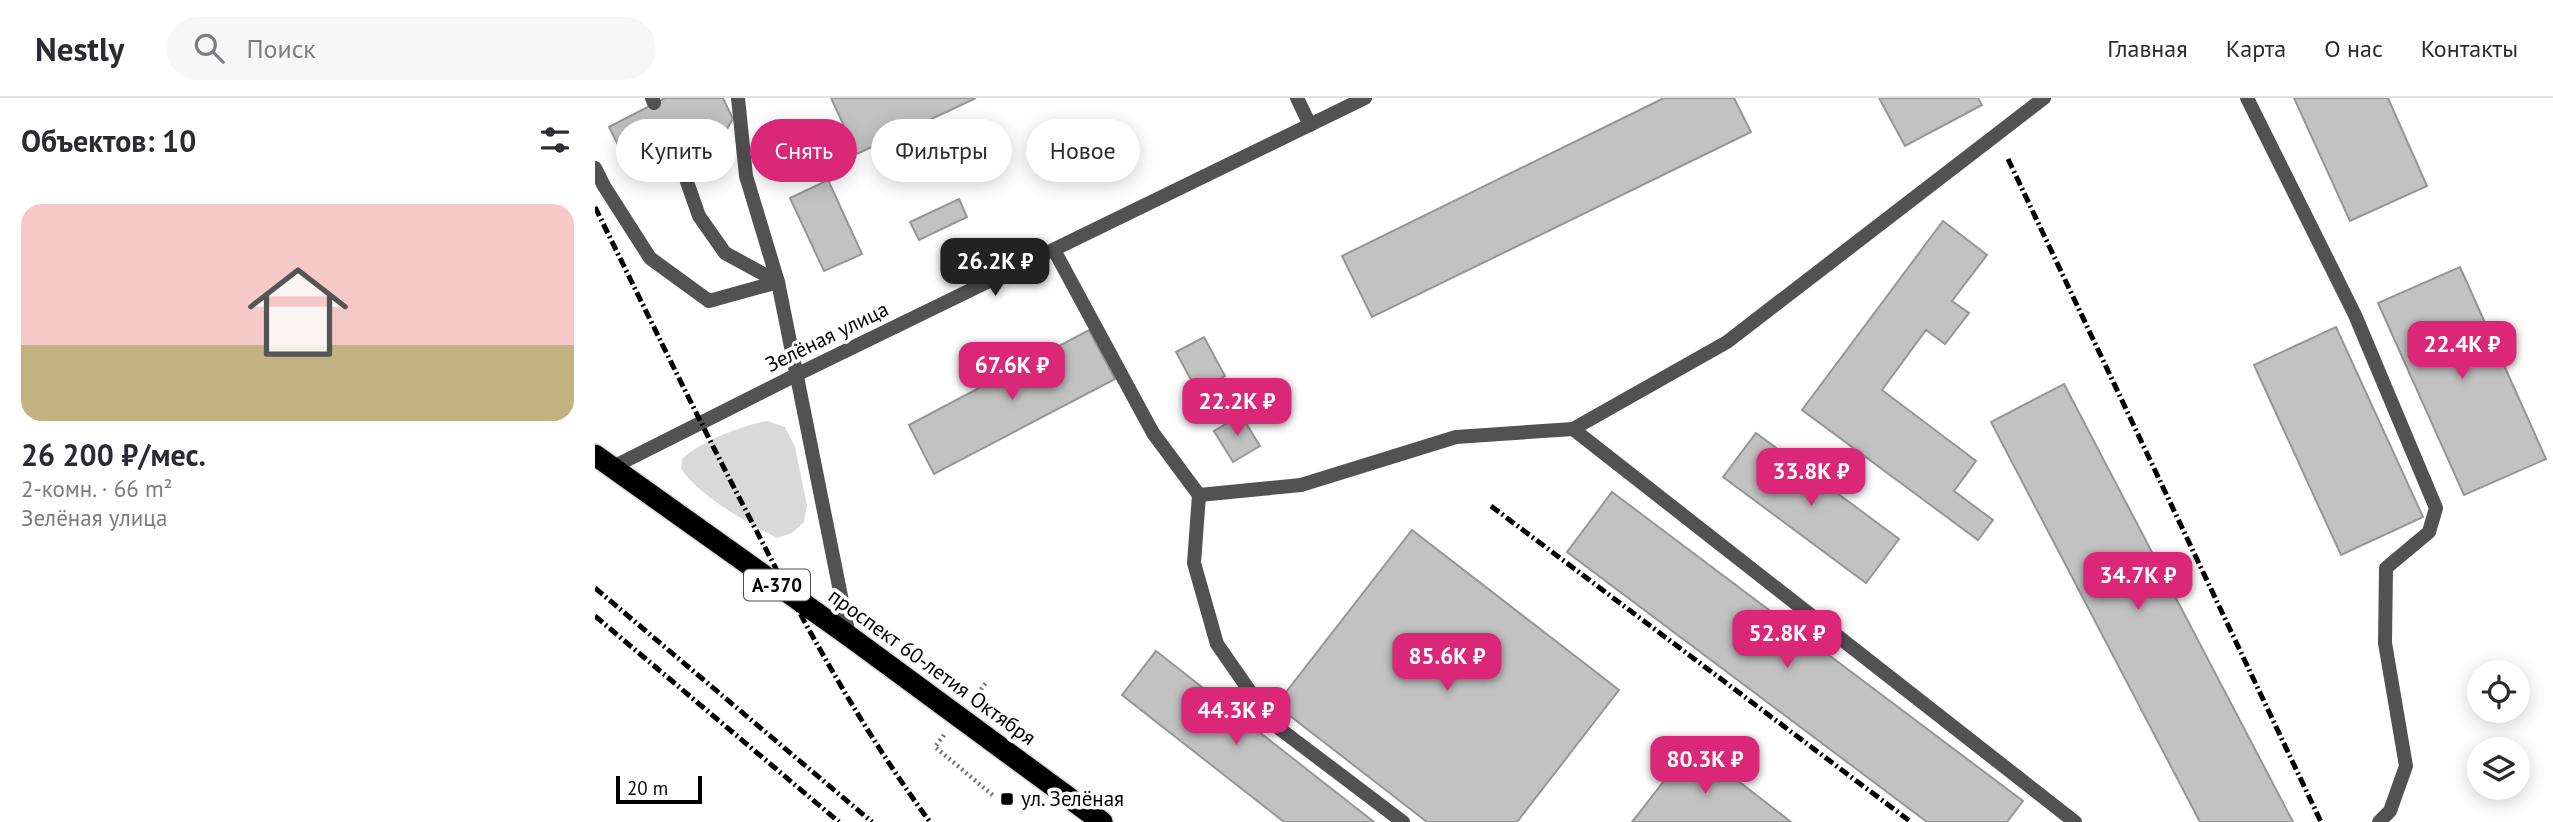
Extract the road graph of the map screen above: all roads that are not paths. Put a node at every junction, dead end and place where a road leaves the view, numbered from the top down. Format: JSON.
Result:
{"nodes":[{"id":1,"x":738,"y":98,"type":"edge"},
{"id":2,"x":1297,"y":98,"type":"edge"},
{"id":3,"x":1366,"y":98,"type":"edge"},
{"id":4,"x":2044,"y":98,"type":"edge"},
{"id":5,"x":2247,"y":98,"type":"edge"},
{"id":6,"x":1310,"y":125,"type":"junction"},
{"id":7,"x":595,"y":168,"type":"edge"},
{"id":8,"x":687,"y":182,"type":"edge"},
{"id":9,"x":1054,"y":250,"type":"junction"},
{"id":10,"x":778,"y":282,"type":"junction"},
{"id":11,"x":796,"y":375,"type":"junction"},
{"id":12,"x":1573,"y":429,"type":"junction"},
{"id":13,"x":603,"y":462,"type":"edge"},
{"id":14,"x":1199,"y":495,"type":"junction"},
{"id":15,"x":849,"y":636,"type":"junction"},
{"id":16,"x":1102,"y":822,"type":"edge"},
{"id":17,"x":1403,"y":822,"type":"edge"},
{"id":18,"x":2075,"y":822,"type":"edge"},
{"id":19,"x":2379,"y":822,"type":"edge"}],
"edges":[{"from":1,"to":10,"type":"street"},
{"from":2,"to":6,"type":"street"},
{"from":3,"to":6,"type":"street","name":"Зелёная улица"},
{"from":4,"to":12,"type":"street"},
{"from":5,"to":19,"type":"street"},
{"from":6,"to":9,"type":"street","name":"Зелёная улица"},
{"from":7,"to":10,"type":"street"},
{"from":8,"to":10,"type":"street"},
{"from":9,"to":11,"type":"street","name":"Зелёная улица"},
{"from":9,"to":14,"type":"street"},
{"from":10,"to":11,"type":"street"},
{"from":11,"to":13,"type":"street","name":"Зелёная улица"},
{"from":11,"to":15,"type":"street"},
{"from":12,"to":14,"type":"street"},
{"from":12,"to":18,"type":"street"},
{"from":13,"to":15,"type":"highway","name":"проспект 60-летия Октября","number":"А-370"},
{"from":14,"to":17,"type":"street"},
{"from":15,"to":16,"type":"highway","name":"проспект 60-летия Октября","number":"А-370"}]}
